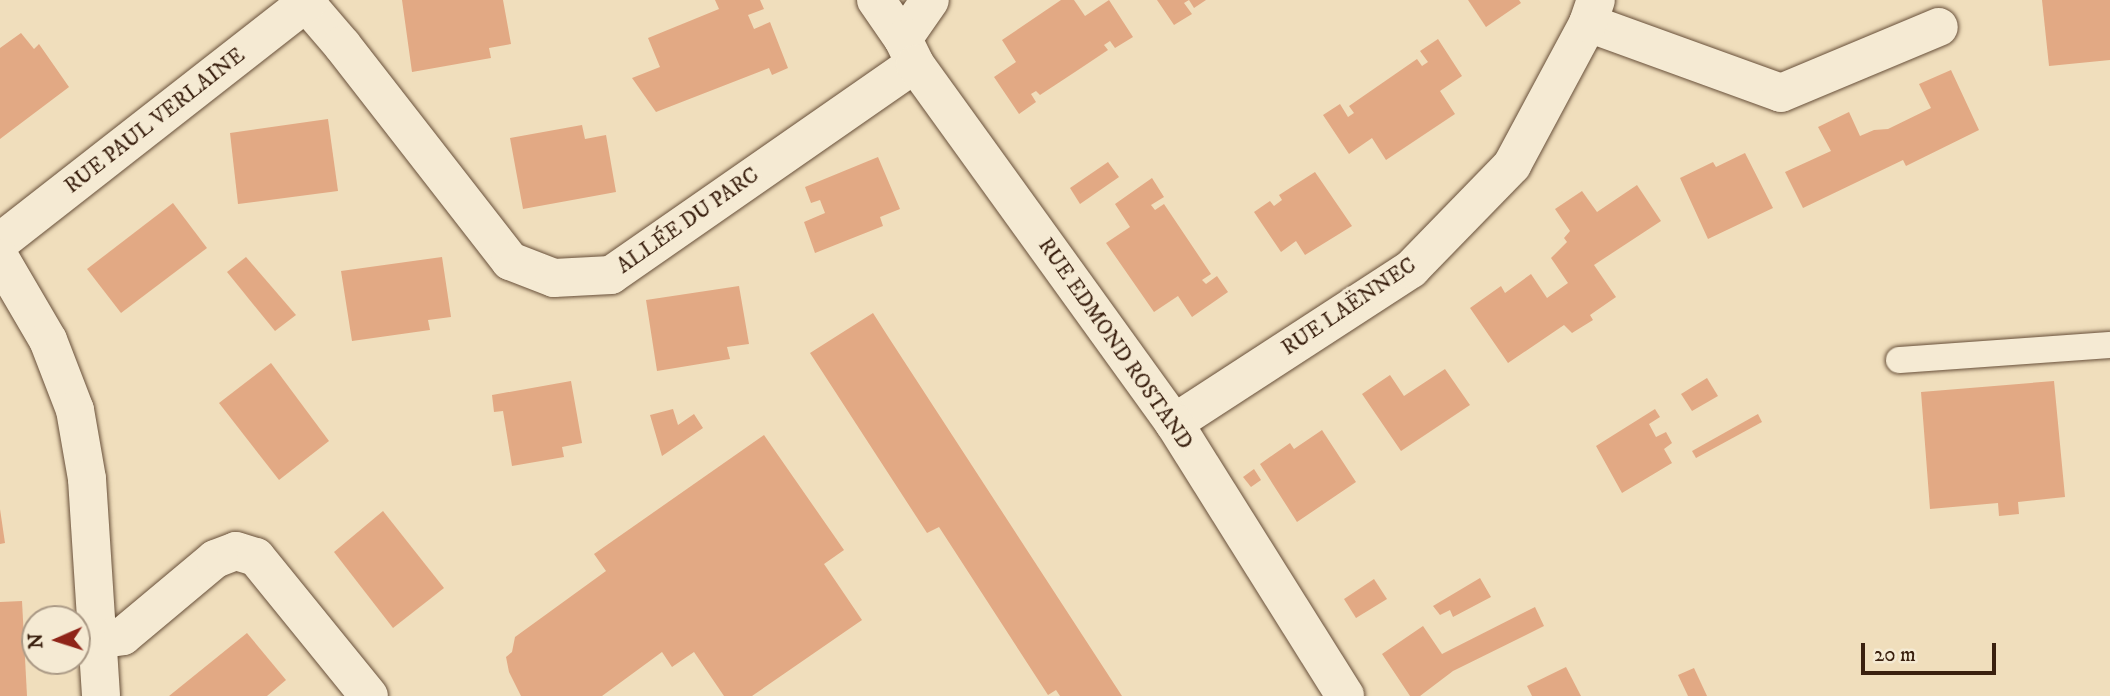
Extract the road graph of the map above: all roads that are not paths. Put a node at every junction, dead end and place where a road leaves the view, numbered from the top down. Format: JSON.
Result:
{"nodes":[{"id":1,"x":876,"y":0,"type":"edge"},
{"id":2,"x":930,"y":0,"type":"edge"},
{"id":3,"x":308,"y":2,"type":"edge"},
{"id":4,"x":1592,"y":12,"type":"edge"},
{"id":5,"x":1939,"y":27,"type":"dead end"},
{"id":6,"x":909,"y":51,"type":"junction"},
{"id":7,"x":0,"y":242,"type":"edge"},
{"id":8,"x":0,"y":258,"type":"edge"},
{"id":9,"x":2110,"y":345,"type":"edge"},
{"id":10,"x":1899,"y":360,"type":"dead end"},
{"id":11,"x":1174,"y":423,"type":"junction"},
{"id":12,"x":96,"y":640,"type":"junction"},
{"id":13,"x":101,"y":696,"type":"edge"},
{"id":14,"x":369,"y":696,"type":"edge"},
{"id":15,"x":1345,"y":696,"type":"edge"}],
"edges":[{"from":1,"to":6,"type":"street","name":"RUE EDMOND ROSTAND"},
{"from":2,"to":6,"type":"street"},
{"from":3,"to":6,"type":"street","name":"ALLÉE DU PARC"},
{"from":3,"to":7,"type":"street","name":"RUE PAUL VERLAINE"},
{"from":4,"to":5,"type":"street","name":"RUE LAËNNEC"},
{"from":4,"to":11,"type":"street","name":"RUE LAËNNEC"},
{"from":6,"to":11,"type":"street","name":"RUE EDMOND ROSTAND"},
{"from":8,"to":12,"type":"street"},
{"from":9,"to":10,"type":"lane"},
{"from":11,"to":15,"type":"street","name":"RUE EDMOND ROSTAND"},
{"from":12,"to":13,"type":"street"},
{"from":12,"to":14,"type":"street"}]}
